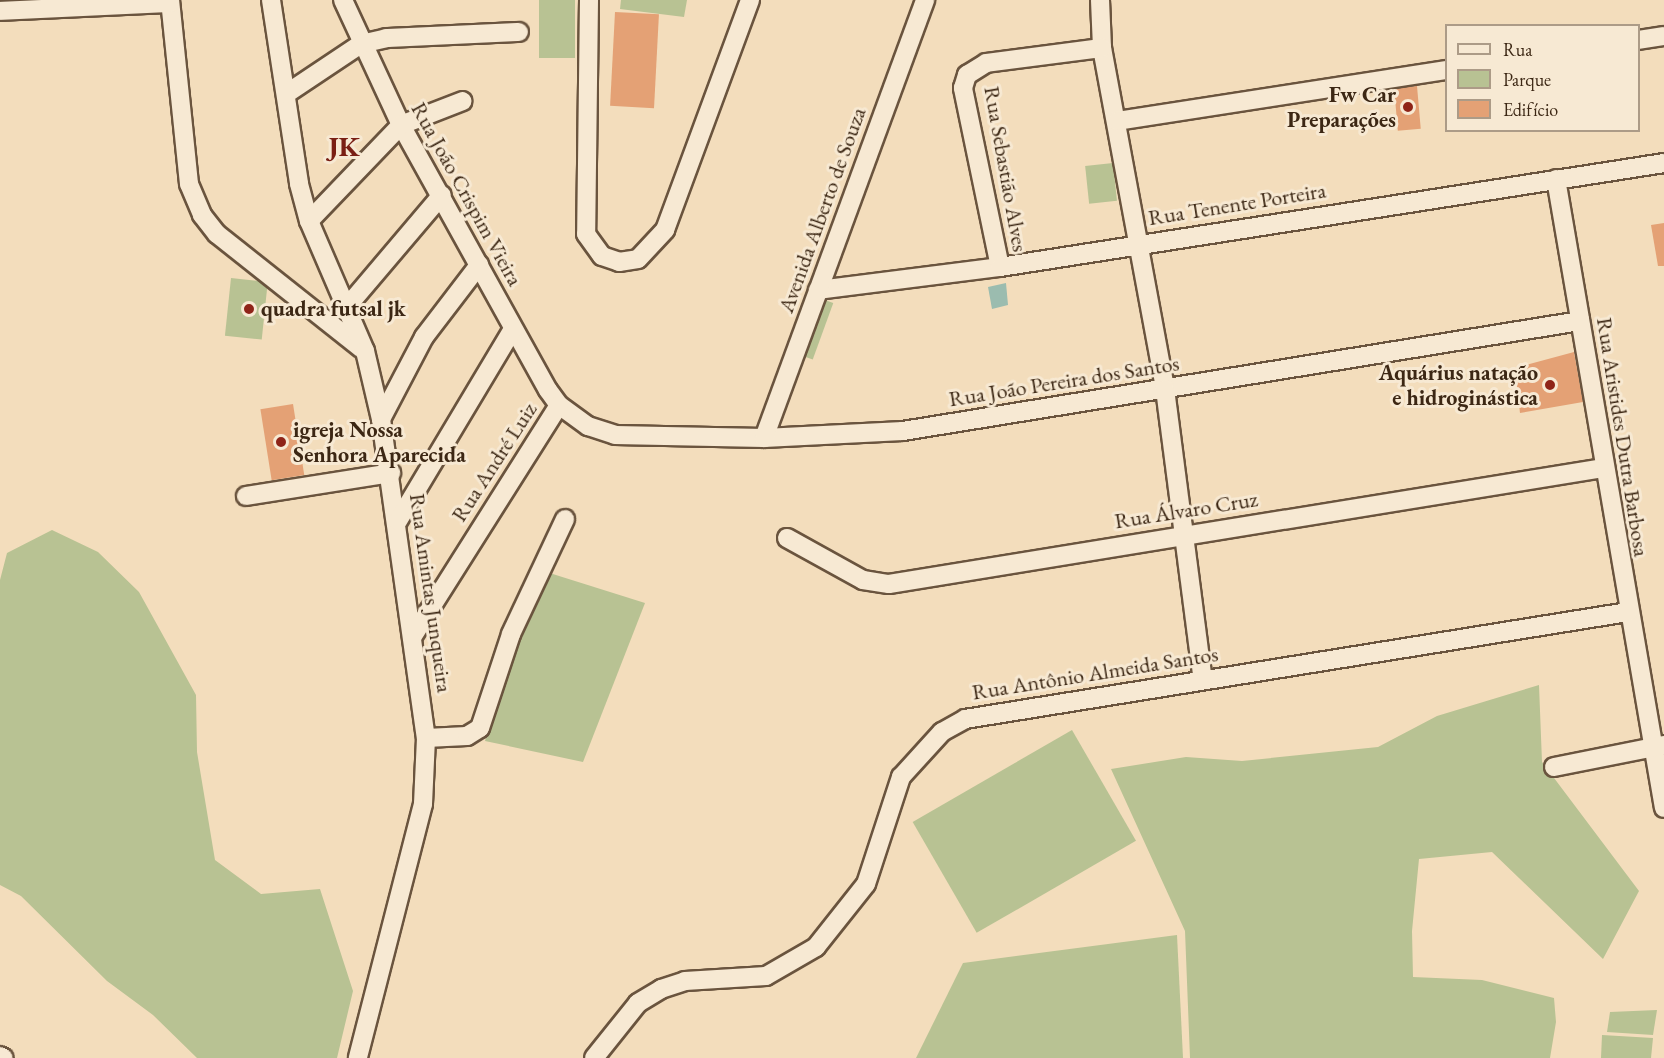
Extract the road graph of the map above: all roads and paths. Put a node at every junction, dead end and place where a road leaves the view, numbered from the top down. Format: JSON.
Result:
{"nodes":[{"id":1,"x":271,"y":0,"type":"edge"},
{"id":2,"x":343,"y":0,"type":"edge"},
{"id":3,"x":589,"y":0,"type":"edge"},
{"id":4,"x":750,"y":0,"type":"edge"},
{"id":5,"x":925,"y":0,"type":"edge"},
{"id":6,"x":1100,"y":0,"type":"edge"},
{"id":7,"x":170,"y":2,"type":"edge"},
{"id":8,"x":0,"y":10,"type":"edge"},
{"id":9,"x":519,"y":32,"type":"dead end"},
{"id":10,"x":1664,"y":36,"type":"edge"},
{"id":11,"x":1640,"y":40,"type":"edge"},
{"id":12,"x":361,"y":44,"type":"junction"},
{"id":13,"x":1102,"y":48,"type":"junction"},
{"id":14,"x":1445,"y":70,"type":"edge"},
{"id":15,"x":286,"y":94,"type":"junction"},
{"id":16,"x":463,"y":101,"type":"dead end"},
{"id":17,"x":1117,"y":121,"type":"junction"},
{"id":18,"x":401,"y":124,"type":"junction"},
{"id":19,"x":1664,"y":163,"type":"edge"},
{"id":20,"x":1556,"y":179,"type":"junction"},
{"id":21,"x":442,"y":195,"type":"junction"},
{"id":22,"x":309,"y":221,"type":"junction"},
{"id":23,"x":1138,"y":244,"type":"junction"},
{"id":24,"x":479,"y":265,"type":"junction"},
{"id":25,"x":1000,"y":267,"type":"junction"},
{"id":26,"x":818,"y":290,"type":"junction"},
{"id":27,"x":346,"y":308,"type":"junction"},
{"id":28,"x":1580,"y":321,"type":"junction"},
{"id":29,"x":513,"y":330,"type":"junction"},
{"id":30,"x":365,"y":351,"type":"junction"},
{"id":31,"x":1165,"y":389,"type":"junction"},
{"id":32,"x":559,"y":405,"type":"junction"},
{"id":33,"x":381,"y":419,"type":"junction"},
{"id":34,"x":764,"y":438,"type":"junction"},
{"id":35,"x":1604,"y":468,"type":"junction"},
{"id":36,"x":391,"y":473,"type":"junction"},
{"id":37,"x":246,"y":496,"type":"dead end"},
{"id":38,"x":565,"y":519,"type":"dead end"},
{"id":39,"x":398,"y":521,"type":"junction"},
{"id":40,"x":1184,"y":534,"type":"junction"},
{"id":41,"x":787,"y":538,"type":"dead end"},
{"id":42,"x":1628,"y":612,"type":"junction"},
{"id":43,"x":413,"y":636,"type":"junction"},
{"id":44,"x":1203,"y":680,"type":"junction"},
{"id":45,"x":426,"y":738,"type":"junction"},
{"id":46,"x":1658,"y":746,"type":"edge"},
{"id":47,"x":1554,"y":766,"type":"dead end"},
{"id":48,"x":1664,"y":808,"type":"edge"},
{"id":49,"x":0,"y":1056,"type":"edge"},
{"id":50,"x":4,"y":1058,"type":"edge"},
{"id":51,"x":358,"y":1058,"type":"edge"},
{"id":52,"x":594,"y":1058,"type":"edge"}],
"edges":[{"from":1,"to":15,"type":"street","name":"Rua Amintas Junqueira"},
{"from":2,"to":12,"type":"street","name":"Rua João Crispim Vieira"},
{"from":3,"to":4,"type":"street"},
{"from":5,"to":26,"type":"street","name":"Avenida Alberto de Souza"},
{"from":6,"to":13,"type":"street"},
{"from":7,"to":8,"type":"street"},
{"from":7,"to":30,"type":"street"},
{"from":9,"to":12,"type":"street"},
{"from":10,"to":11,"type":"street"},
{"from":12,"to":15,"type":"street"},
{"from":12,"to":18,"type":"street","name":"Rua João Crispim Vieira"},
{"from":13,"to":17,"type":"street"},
{"from":13,"to":25,"type":"street","name":"Rua Sebastião Alves"},
{"from":14,"to":17,"type":"street"},
{"from":15,"to":22,"type":"street","name":"Rua Amintas Junqueira"},
{"from":16,"to":18,"type":"street"},
{"from":17,"to":23,"type":"street"},
{"from":18,"to":21,"type":"street","name":"Rua João Crispim Vieira"},
{"from":18,"to":22,"type":"street"},
{"from":19,"to":20,"type":"street","name":"Rua Tenente Porteira"},
{"from":20,"to":23,"type":"street","name":"Rua Tenente Porteira"},
{"from":20,"to":28,"type":"street","name":"Rua Aristides Dutra Barbosa"},
{"from":21,"to":24,"type":"street","name":"Rua João Crispim Vieira"},
{"from":21,"to":27,"type":"street"},
{"from":22,"to":27,"type":"street","name":"Rua Amintas Junqueira"},
{"from":23,"to":25,"type":"street","name":"Rua Tenente Porteira"},
{"from":23,"to":31,"type":"street"},
{"from":24,"to":29,"type":"street","name":"Rua João Crispim Vieira"},
{"from":24,"to":33,"type":"street"},
{"from":25,"to":26,"type":"street","name":"Rua Tenente Porteira"},
{"from":26,"to":34,"type":"street","name":"Avenida Alberto de Souza"},
{"from":27,"to":30,"type":"street","name":"Rua Amintas Junqueira"},
{"from":28,"to":31,"type":"street","name":"Rua João Pereira dos Santos"},
{"from":28,"to":35,"type":"street","name":"Rua Aristides Dutra Barbosa"},
{"from":29,"to":32,"type":"street","name":"Rua João Crispim Vieira"},
{"from":29,"to":39,"type":"street"},
{"from":30,"to":33,"type":"street","name":"Rua Amintas Junqueira"},
{"from":31,"to":34,"type":"street","name":"Rua João Pereira dos Santos"},
{"from":31,"to":40,"type":"street"},
{"from":32,"to":34,"type":"street","name":"Rua João Pereira dos Santos"},
{"from":32,"to":43,"type":"street","name":"Rua André Luiz"},
{"from":33,"to":36,"type":"street","name":"Rua Amintas Junqueira"},
{"from":35,"to":40,"type":"street","name":"Rua Álvaro Cruz"},
{"from":35,"to":42,"type":"street","name":"Rua Aristides Dutra Barbosa"},
{"from":36,"to":37,"type":"street"},
{"from":36,"to":39,"type":"street","name":"Rua Amintas Junqueira"},
{"from":38,"to":45,"type":"street"},
{"from":39,"to":43,"type":"street","name":"Rua Amintas Junqueira"},
{"from":40,"to":41,"type":"street","name":"Rua Álvaro Cruz"},
{"from":40,"to":44,"type":"street"},
{"from":42,"to":44,"type":"street","name":"Rua Antônio Almeida Santos"},
{"from":42,"to":46,"type":"street","name":"Rua Aristides Dutra Barbosa"},
{"from":43,"to":45,"type":"street","name":"Rua Amintas Junqueira"},
{"from":44,"to":52,"type":"street","name":"Rua Antônio Almeida Santos"},
{"from":45,"to":51,"type":"street","name":"Rua Amintas Junqueira"},
{"from":46,"to":47,"type":"street"},
{"from":46,"to":48,"type":"street","name":"Rua Aristides Dutra Barbosa"},
{"from":49,"to":50,"type":"street"}]}
